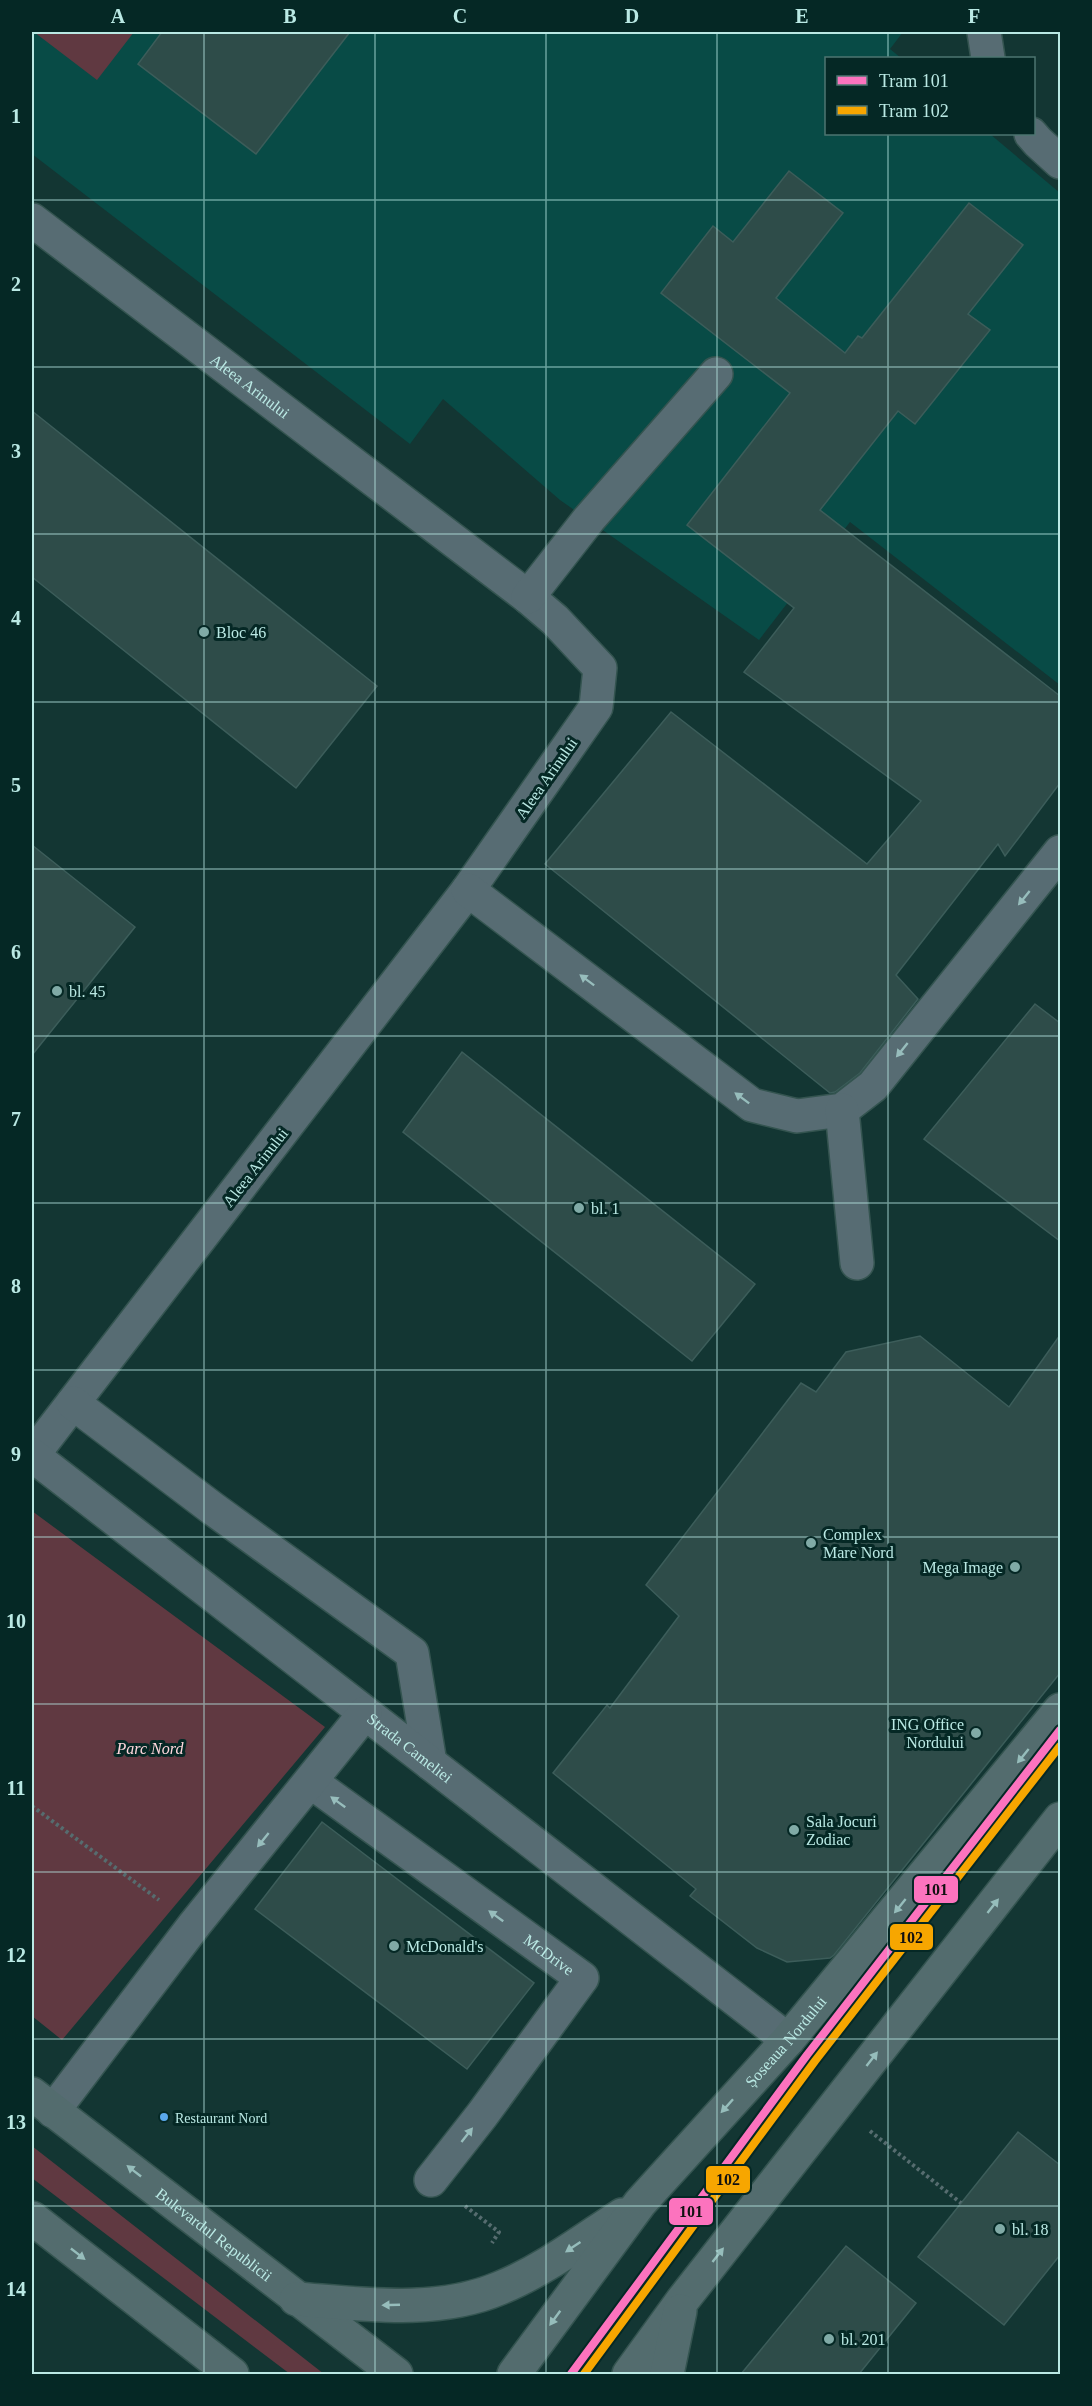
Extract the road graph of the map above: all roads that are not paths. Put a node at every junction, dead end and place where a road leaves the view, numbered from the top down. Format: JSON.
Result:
{"nodes":[{"id":1,"x":984,"y":32,"type":"edge"},
{"id":2,"x":988,"y":57,"type":"edge"},
{"id":3,"x":1032,"y":135,"type":"edge"},
{"id":4,"x":1060,"y":162,"type":"edge"},
{"id":5,"x":32,"y":219,"type":"edge"},
{"id":6,"x":716,"y":374,"type":"dead end"},
{"id":7,"x":528,"y":597,"type":"junction"},
{"id":8,"x":1060,"y":852,"type":"edge"},
{"id":9,"x":468,"y":890,"type":"junction"},
{"id":10,"x":843,"y":1110,"type":"junction"},
{"id":11,"x":857,"y":1263,"type":"dead end"},
{"id":12,"x":73,"y":1403,"type":"junction"},
{"id":13,"x":32,"y":1455,"type":"edge"},
{"id":14,"x":1060,"y":1710,"type":"edge"},
{"id":15,"x":365,"y":1713,"type":"junction"},
{"id":16,"x":430,"y":1763,"type":"junction"},
{"id":17,"x":311,"y":1782,"type":"junction"},
{"id":18,"x":1060,"y":1819,"type":"edge"},
{"id":19,"x":788,"y":2040,"type":"junction"},
{"id":20,"x":42,"y":2102,"type":"edge"},
{"id":21,"x":431,"y":2180,"type":"dead end"},
{"id":22,"x":639,"y":2203,"type":"junction"},
{"id":23,"x":32,"y":2218,"type":"edge"},
{"id":24,"x":296,"y":2299,"type":"junction"},
{"id":25,"x":682,"y":2301,"type":"junction"},
{"id":26,"x":231,"y":2374,"type":"edge"},
{"id":27,"x":396,"y":2374,"type":"edge"},
{"id":28,"x":514,"y":2374,"type":"edge"},
{"id":29,"x":629,"y":2374,"type":"edge"},
{"id":30,"x":667,"y":2374,"type":"edge"}],
"edges":[{"from":1,"to":2,"type":"street"},
{"from":3,"to":4,"type":"street"},
{"from":5,"to":7,"type":"street","name":"Aleea Arinului"},
{"from":6,"to":7,"type":"street"},
{"from":7,"to":9,"type":"street","name":"Aleea Arinului"},
{"from":8,"to":10,"type":"street","one_way":true},
{"from":10,"to":9,"type":"street","one_way":true},
{"from":9,"to":12,"type":"street","name":"Aleea Arinului"},
{"from":10,"to":11,"type":"street"},
{"from":12,"to":13,"type":"street","name":"Aleea Arinului"},
{"from":12,"to":16,"type":"street"},
{"from":13,"to":15,"type":"street","name":"Strada Cameliei"},
{"from":14,"to":19,"type":"main road","name":"Șoseaua Nordului","one_way":true},
{"from":15,"to":16,"type":"street","name":"Strada Cameliei"},
{"from":15,"to":17,"type":"street"},
{"from":16,"to":19,"type":"street","name":"Strada Cameliei"},
{"from":17,"to":20,"type":"street","one_way":true},
{"from":21,"to":17,"type":"street","name":"McDrive","one_way":true},
{"from":25,"to":18,"type":"main road","one_way":true},
{"from":19,"to":22,"type":"main road","name":"Șoseaua Nordului","one_way":true},
{"from":24,"to":20,"type":"main road","name":"Bulevardul Republicii","one_way":true},
{"from":22,"to":24,"type":"main road","one_way":true},
{"from":22,"to":28,"type":"main road","name":"Șoseaua Nordului","one_way":true},
{"from":23,"to":26,"type":"main road","one_way":true},
{"from":24,"to":27,"type":"main road","name":"Bulevardul Republicii"},
{"from":25,"to":29,"type":"main road"},
{"from":25,"to":30,"type":"main road"}]}
